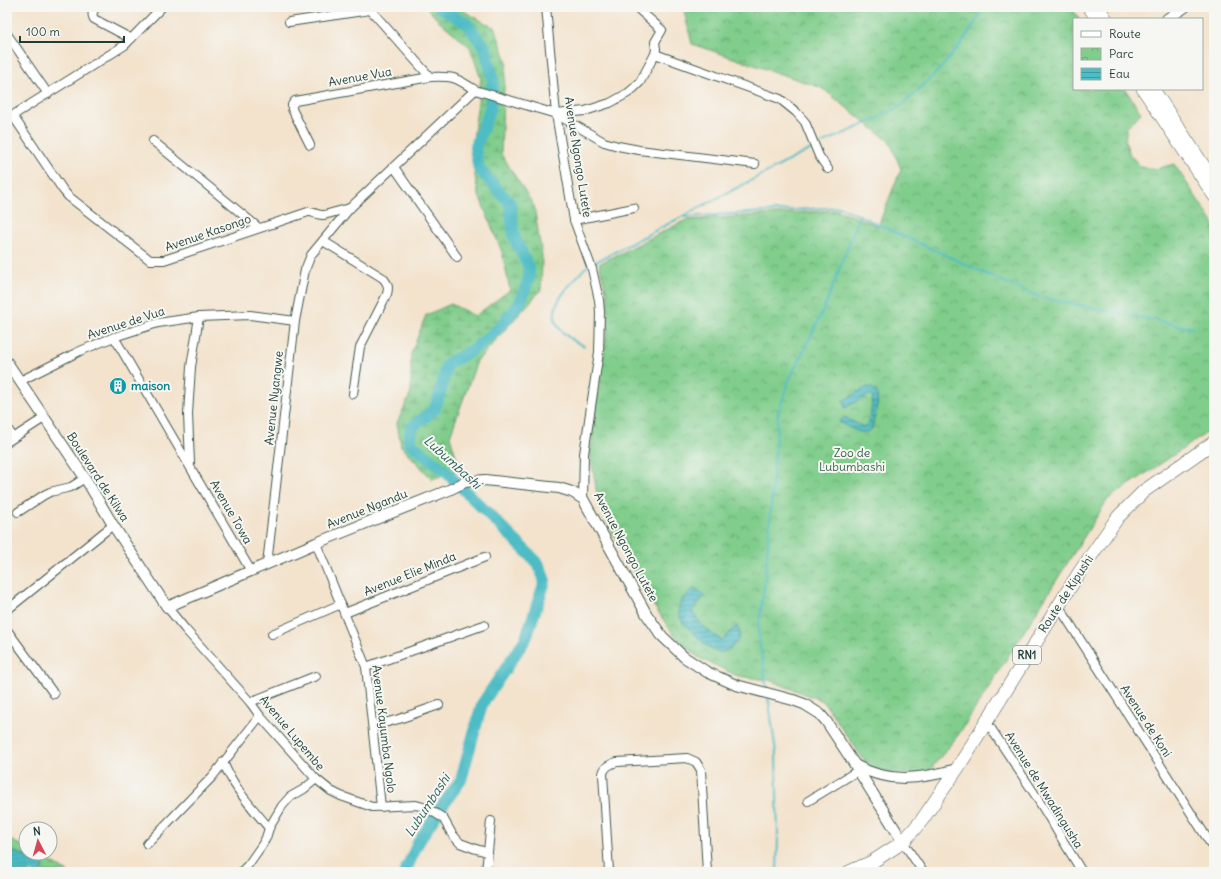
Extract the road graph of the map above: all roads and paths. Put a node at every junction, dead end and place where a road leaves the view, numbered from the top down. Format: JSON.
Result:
{"nodes":[{"id":1,"x":96,"y":7,"type":"edge"},
{"id":2,"x":162,"y":7,"type":"edge"},
{"id":3,"x":546,"y":7,"type":"edge"},
{"id":4,"x":636,"y":7,"type":"edge"},
{"id":5,"x":1088,"y":7,"type":"edge"},
{"id":6,"x":1099,"y":7,"type":"edge"},
{"id":7,"x":1185,"y":7,"type":"edge"},
{"id":8,"x":369,"y":8,"type":"edge"},
{"id":9,"x":1095,"y":18,"type":"edge"},
{"id":10,"x":1106,"y":18,"type":"edge"},
{"id":11,"x":1168,"y":18,"type":"edge"},
{"id":12,"x":289,"y":22,"type":"dead end"},
{"id":13,"x":7,"y":34,"type":"edge"},
{"id":14,"x":130,"y":38,"type":"junction"},
{"id":15,"x":655,"y":54,"type":"junction"},
{"id":16,"x":430,"y":76,"type":"junction"},
{"id":17,"x":1143,"y":90,"type":"edge"},
{"id":18,"x":1155,"y":90,"type":"edge"},
{"id":19,"x":476,"y":91,"type":"junction"},
{"id":20,"x":48,"y":94,"type":"junction"},
{"id":21,"x":556,"y":114,"type":"junction"},
{"id":22,"x":10,"y":117,"type":"edge"},
{"id":23,"x":153,"y":141,"type":"dead end"},
{"id":24,"x":310,"y":145,"type":"dead end"},
{"id":25,"x":755,"y":164,"type":"dead end"},
{"id":26,"x":394,"y":167,"type":"junction"},
{"id":27,"x":828,"y":169,"type":"dead end"},
{"id":28,"x":1214,"y":180,"type":"edge"},
{"id":29,"x":1214,"y":197,"type":"edge"},
{"id":30,"x":350,"y":208,"type":"junction"},
{"id":31,"x":634,"y":208,"type":"dead end"},
{"id":32,"x":574,"y":220,"type":"junction"},
{"id":33,"x":259,"y":228,"type":"junction"},
{"id":34,"x":323,"y":241,"type":"junction"},
{"id":35,"x":457,"y":257,"type":"dead end"},
{"id":36,"x":199,"y":316,"type":"junction"},
{"id":37,"x":295,"y":321,"type":"junction"},
{"id":38,"x":114,"y":337,"type":"junction"},
{"id":39,"x":7,"y":362,"type":"edge"},
{"id":40,"x":20,"y":381,"type":"junction"},
{"id":41,"x":353,"y":394,"type":"dead end"},
{"id":42,"x":44,"y":418,"type":"junction"},
{"id":43,"x":7,"y":428,"type":"edge"},
{"id":44,"x":10,"y":440,"type":"edge"},
{"id":45,"x":1214,"y":442,"type":"edge"},
{"id":46,"x":190,"y":465,"type":"junction"},
{"id":47,"x":85,"y":478,"type":"junction"},
{"id":48,"x":584,"y":498,"type":"junction"},
{"id":49,"x":18,"y":512,"type":"dead end"},
{"id":50,"x":113,"y":525,"type":"junction"},
{"id":51,"x":316,"y":543,"type":"junction"},
{"id":52,"x":485,"y":557,"type":"dead end"},
{"id":53,"x":267,"y":564,"type":"junction"},
{"id":54,"x":251,"y":571,"type":"junction"},
{"id":55,"x":341,"y":604,"type":"junction"},
{"id":56,"x":1058,"y":605,"type":"junction"},
{"id":57,"x":167,"y":607,"type":"junction"},
{"id":58,"x":7,"y":610,"type":"edge"},
{"id":59,"x":345,"y":613,"type":"junction"},
{"id":60,"x":484,"y":625,"type":"dead end"},
{"id":61,"x":7,"y":630,"type":"edge"},
{"id":62,"x":272,"y":634,"type":"dead end"},
{"id":63,"x":366,"y":667,"type":"junction"},
{"id":64,"x":316,"y":676,"type":"dead end"},
{"id":65,"x":54,"y":694,"type":"dead end"},
{"id":66,"x":250,"y":702,"type":"junction"},
{"id":67,"x":438,"y":706,"type":"dead end"},
{"id":68,"x":260,"y":716,"type":"junction"},
{"id":69,"x":986,"y":721,"type":"junction"},
{"id":70,"x":373,"y":726,"type":"junction"},
{"id":71,"x":223,"y":762,"type":"junction"},
{"id":72,"x":857,"y":767,"type":"junction"},
{"id":73,"x":957,"y":769,"type":"junction"},
{"id":74,"x":316,"y":780,"type":"junction"},
{"id":75,"x":808,"y":801,"type":"dead end"},
{"id":76,"x":381,"y":807,"type":"junction"},
{"id":77,"x":492,"y":821,"type":"dead end"},
{"id":78,"x":269,"y":828,"type":"junction"},
{"id":79,"x":903,"y":842,"type":"junction"},
{"id":80,"x":147,"y":844,"type":"dead end"},
{"id":81,"x":1214,"y":849,"type":"edge"},
{"id":82,"x":487,"y":852,"type":"junction"},
{"id":83,"x":241,"y":872,"type":"edge"},
{"id":84,"x":486,"y":872,"type":"edge"},
{"id":85,"x":609,"y":872,"type":"edge"},
{"id":86,"x":707,"y":872,"type":"edge"},
{"id":87,"x":849,"y":872,"type":"edge"},
{"id":88,"x":923,"y":872,"type":"edge"},
{"id":89,"x":1082,"y":872,"type":"edge"}],
"edges":[{"from":1,"to":14,"type":"street"},
{"from":2,"to":14,"type":"street"},
{"from":3,"to":21,"type":"street","name":"Avenue Ngongo Lutete"},
{"from":4,"to":15,"type":"street"},
{"from":5,"to":9,"type":"main road"},
{"from":6,"to":10,"type":"main road"},
{"from":7,"to":11,"type":"street"},
{"from":8,"to":12,"type":"street"},
{"from":8,"to":16,"type":"street"},
{"from":13,"to":20,"type":"street"},
{"from":14,"to":20,"type":"street"},
{"from":15,"to":21,"type":"street"},
{"from":15,"to":27,"type":"street"},
{"from":16,"to":19,"type":"street","name":"Avenue Vua"},
{"from":16,"to":24,"type":"street","name":"Avenue Vua"},
{"from":17,"to":29,"type":"main road"},
{"from":18,"to":28,"type":"main road"},
{"from":19,"to":21,"type":"street","name":"Avenue Vua"},
{"from":19,"to":26,"type":"street","name":"Avenue Nyangwe"},
{"from":20,"to":22,"type":"street"},
{"from":21,"to":25,"type":"street"},
{"from":21,"to":32,"type":"street","name":"Avenue Ngongo Lutete"},
{"from":22,"to":33,"type":"street","name":"Avenue Kasongo"},
{"from":23,"to":33,"type":"street"},
{"from":26,"to":30,"type":"street","name":"Avenue Nyangwe"},
{"from":26,"to":35,"type":"street"},
{"from":30,"to":33,"type":"street","name":"Avenue Kasongo"},
{"from":30,"to":34,"type":"street","name":"Avenue Nyangwe"},
{"from":31,"to":32,"type":"street"},
{"from":32,"to":48,"type":"street","name":"Avenue Ngongo Lutete"},
{"from":34,"to":37,"type":"street","name":"Avenue Nyangwe"},
{"from":34,"to":41,"type":"street"},
{"from":36,"to":37,"type":"street","name":"Avenue de Vua"},
{"from":36,"to":38,"type":"street","name":"Avenue de Vua"},
{"from":36,"to":46,"type":"street","name":"Avenue Towa"},
{"from":37,"to":53,"type":"street","name":"Avenue Nyangwe"},
{"from":38,"to":40,"type":"street","name":"Avenue de Vua"},
{"from":38,"to":46,"type":"street","name":"Avenue Towa"},
{"from":39,"to":40,"type":"street","name":"Boulevard de Kilwa"},
{"from":40,"to":42,"type":"street","name":"Boulevard de Kilwa"},
{"from":42,"to":44,"type":"street"},
{"from":42,"to":47,"type":"street","name":"Boulevard de Kilwa"},
{"from":43,"to":44,"type":"street"},
{"from":45,"to":56,"type":"highway","name":"Route de Kipushi","number":"RN1"},
{"from":46,"to":54,"type":"street","name":"Avenue Towa"},
{"from":47,"to":49,"type":"street"},
{"from":47,"to":50,"type":"street","name":"Boulevard de Kilwa"},
{"from":48,"to":51,"type":"street","name":"Avenue Ngandu"},
{"from":48,"to":72,"type":"street","name":"Avenue Ngongo Lutete"},
{"from":50,"to":57,"type":"street","name":"Boulevard de Kilwa"},
{"from":50,"to":58,"type":"street"},
{"from":51,"to":53,"type":"street","name":"Avenue Ngandu"},
{"from":51,"to":55,"type":"street","name":"Avenue Kayumba Ngolo"},
{"from":52,"to":59,"type":"street","name":"Avenue Elie Minda"},
{"from":53,"to":54,"type":"street","name":"Avenue Ngandu"},
{"from":54,"to":57,"type":"street","name":"Avenue Ngandu"},
{"from":55,"to":59,"type":"street","name":"Avenue Kayumba Ngolo"},
{"from":55,"to":62,"type":"street"},
{"from":56,"to":69,"type":"highway","name":"Route de Kipushi","number":"RN1"},
{"from":56,"to":81,"type":"street","name":"Avenue de Koni"},
{"from":57,"to":66,"type":"street","name":"Avenue Lupembe"},
{"from":59,"to":63,"type":"street","name":"Avenue Kayumba Ngolo"},
{"from":60,"to":63,"type":"street"},
{"from":61,"to":65,"type":"street"},
{"from":63,"to":70,"type":"street","name":"Avenue Kayumba Ngolo"},
{"from":64,"to":66,"type":"street"},
{"from":66,"to":68,"type":"street","name":"Avenue Lupembe"},
{"from":67,"to":70,"type":"street"},
{"from":68,"to":71,"type":"street"},
{"from":68,"to":74,"type":"street","name":"Avenue Lupembe"},
{"from":69,"to":73,"type":"highway","name":"Route de Kipushi","number":"RN1"},
{"from":69,"to":89,"type":"street","name":"Avenue de Mwadingusha"},
{"from":70,"to":76,"type":"street","name":"Avenue Kayumba Ngolo"},
{"from":71,"to":78,"type":"street"},
{"from":71,"to":80,"type":"street"},
{"from":72,"to":73,"type":"street"},
{"from":72,"to":75,"type":"street"},
{"from":72,"to":79,"type":"street","name":"Avenue Ngongo Lutete"},
{"from":73,"to":79,"type":"highway","name":"Route de Kipushi","number":"RN1"},
{"from":74,"to":76,"type":"street","name":"Avenue Lupembe"},
{"from":74,"to":78,"type":"street"},
{"from":76,"to":82,"type":"street","name":"Avenue Lupembe"},
{"from":77,"to":82,"type":"street"},
{"from":78,"to":83,"type":"street"},
{"from":79,"to":87,"type":"highway","name":"Route de Kipushi","number":"RN1"},
{"from":79,"to":88,"type":"street"},
{"from":82,"to":84,"type":"street"},
{"from":85,"to":86,"type":"street"}]}
